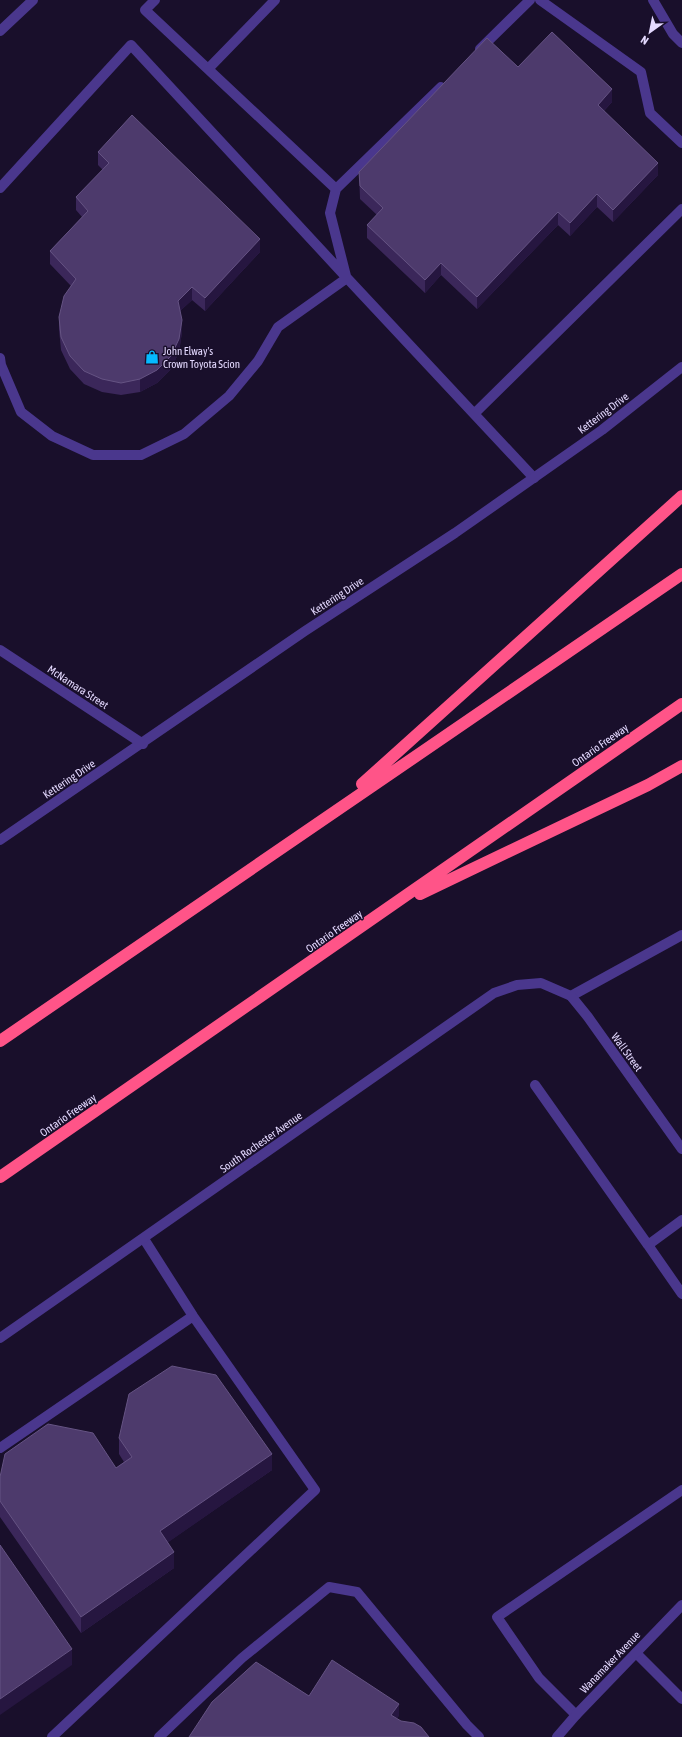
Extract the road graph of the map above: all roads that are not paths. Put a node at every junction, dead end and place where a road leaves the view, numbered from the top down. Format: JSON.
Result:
{"nodes":[{"id":1,"x":34,"y":0,"type":"edge"},
{"id":2,"x":155,"y":0,"type":"edge"},
{"id":3,"x":275,"y":0,"type":"edge"},
{"id":4,"x":530,"y":0,"type":"edge"},
{"id":5,"x":540,"y":0,"type":"edge"},
{"id":6,"x":653,"y":0,"type":"edge"},
{"id":7,"x":0,"y":31,"type":"edge"},
{"id":8,"x":682,"y":43,"type":"edge"},
{"id":9,"x":473,"y":56,"type":"edge"},
{"id":10,"x":208,"y":69,"type":"junction"},
{"id":11,"x":450,"y":78,"type":"edge"},
{"id":12,"x":682,"y":143,"type":"edge"},
{"id":13,"x":0,"y":188,"type":"edge"},
{"id":14,"x":336,"y":190,"type":"junction"},
{"id":15,"x":682,"y":209,"type":"edge"},
{"id":16,"x":347,"y":278,"type":"junction"},
{"id":17,"x":0,"y":358,"type":"edge"},
{"id":18,"x":682,"y":366,"type":"edge"},
{"id":19,"x":474,"y":414,"type":"junction"},
{"id":20,"x":534,"y":478,"type":"junction"},
{"id":21,"x":682,"y":496,"type":"edge"},
{"id":22,"x":682,"y":574,"type":"edge"},
{"id":23,"x":0,"y":650,"type":"edge"},
{"id":24,"x":682,"y":704,"type":"edge"},
{"id":25,"x":143,"y":744,"type":"junction"},
{"id":26,"x":682,"y":766,"type":"edge"},
{"id":27,"x":326,"y":816,"type":"junction"},
{"id":28,"x":0,"y":840,"type":"edge"},
{"id":29,"x":388,"y":909,"type":"junction"},
{"id":30,"x":682,"y":935,"type":"edge"},
{"id":31,"x":542,"y":983,"type":"joint"},
{"id":32,"x":571,"y":996,"type":"junction"},
{"id":33,"x":0,"y":1041,"type":"edge"},
{"id":34,"x":535,"y":1085,"type":"dead end"},
{"id":35,"x":682,"y":1149,"type":"edge"},
{"id":36,"x":0,"y":1177,"type":"edge"},
{"id":37,"x":682,"y":1220,"type":"edge"},
{"id":38,"x":144,"y":1239,"type":"junction"},
{"id":39,"x":648,"y":1245,"type":"junction"},
{"id":40,"x":682,"y":1294,"type":"edge"},
{"id":41,"x":194,"y":1316,"type":"junction"},
{"id":42,"x":0,"y":1338,"type":"edge"},
{"id":43,"x":0,"y":1448,"type":"edge"},
{"id":44,"x":682,"y":1490,"type":"edge"},
{"id":45,"x":682,"y":1606,"type":"edge"},
{"id":46,"x":636,"y":1653,"type":"junction"},
{"id":47,"x":682,"y":1699,"type":"edge"},
{"id":48,"x":576,"y":1715,"type":"junction"},
{"id":49,"x":52,"y":1737,"type":"edge"},
{"id":50,"x":159,"y":1737,"type":"edge"},
{"id":51,"x":479,"y":1737,"type":"edge"},
{"id":52,"x":557,"y":1737,"type":"edge"}],
"edges":[{"from":1,"to":7,"type":"street"},
{"from":2,"to":10,"type":"street"},
{"from":3,"to":10,"type":"street"},
{"from":4,"to":9,"type":"street"},
{"from":5,"to":12,"type":"street"},
{"from":6,"to":8,"type":"street"},
{"from":10,"to":14,"type":"street"},
{"from":11,"to":14,"type":"street"},
{"from":13,"to":16,"type":"street"},
{"from":14,"to":16,"type":"street"},
{"from":15,"to":19,"type":"street"},
{"from":16,"to":17,"type":"street"},
{"from":16,"to":19,"type":"street"},
{"from":18,"to":20,"type":"street","name":"Kettering Drive"},
{"from":19,"to":20,"type":"street"},
{"from":20,"to":25,"type":"street","name":"Kettering Drive"},
{"from":21,"to":27,"type":"highway"},
{"from":22,"to":27,"type":"highway"},
{"from":23,"to":25,"type":"street","name":"McNamara Street"},
{"from":24,"to":29,"type":"highway","name":"Ontario Freeway"},
{"from":25,"to":28,"type":"street","name":"Kettering Drive"},
{"from":26,"to":29,"type":"highway"},
{"from":27,"to":33,"type":"highway"},
{"from":29,"to":36,"type":"highway","name":"Ontario Freeway"},
{"from":30,"to":32,"type":"street"},
{"from":31,"to":32,"type":"street","name":"Wall Street"},
{"from":31,"to":38,"type":"street","name":"South Rochester Avenue"},
{"from":32,"to":35,"type":"street","name":"Wall Street"},
{"from":34,"to":39,"type":"street"},
{"from":37,"to":39,"type":"street"},
{"from":38,"to":41,"type":"street"},
{"from":38,"to":42,"type":"street","name":"South Rochester Avenue"},
{"from":39,"to":40,"type":"street"},
{"from":41,"to":43,"type":"street"},
{"from":41,"to":49,"type":"street"},
{"from":44,"to":48,"type":"street"},
{"from":45,"to":46,"type":"street","name":"Wanamaker Avenue"},
{"from":46,"to":47,"type":"street"},
{"from":46,"to":48,"type":"street","name":"Wanamaker Avenue"},
{"from":48,"to":52,"type":"street","name":"Wanamaker Avenue"},
{"from":50,"to":51,"type":"street"}]}
